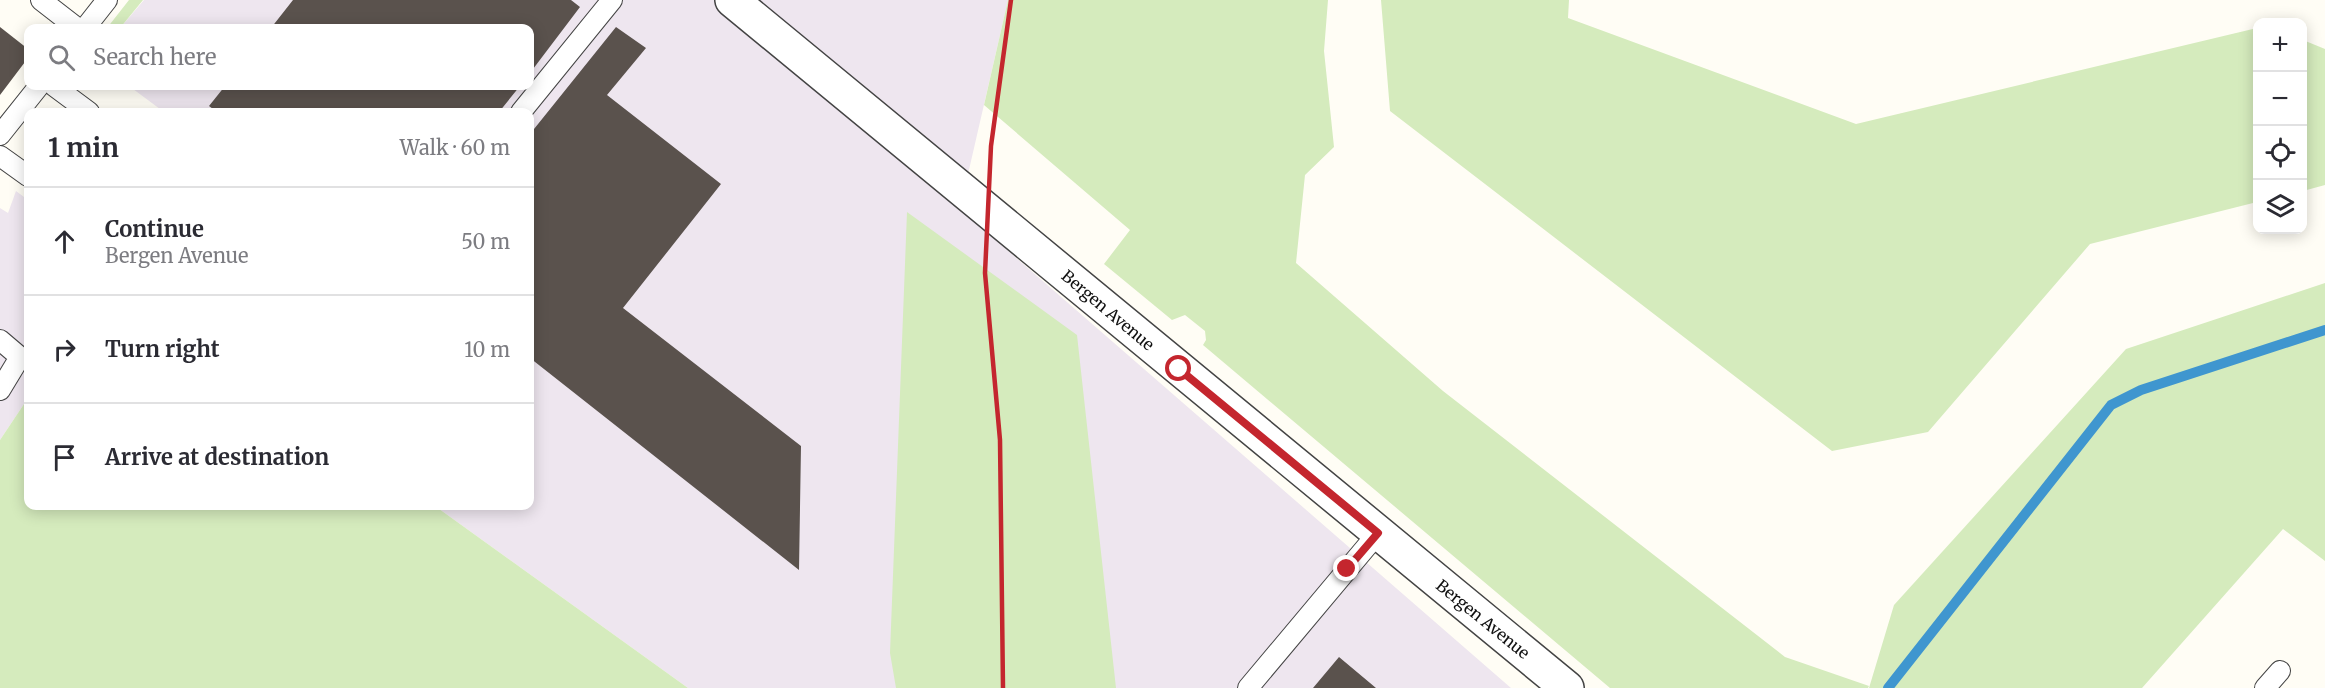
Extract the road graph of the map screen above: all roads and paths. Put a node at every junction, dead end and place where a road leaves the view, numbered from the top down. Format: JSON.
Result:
{"nodes":[{"id":1,"x":41,"y":0,"type":"edge"},
{"id":2,"x":108,"y":0,"type":"edge"},
{"id":3,"x":612,"y":0,"type":"edge"},
{"id":4,"x":732,"y":0,"type":"edge"},
{"id":5,"x":72,"y":24,"type":"edge"},
{"id":6,"x":88,"y":24,"type":"edge"},
{"id":7,"x":36,"y":90,"type":"edge"},
{"id":8,"x":59,"y":90,"type":"edge"},
{"id":9,"x":84,"y":108,"type":"edge"},
{"id":10,"x":524,"y":108,"type":"edge"},
{"id":11,"x":0,"y":135,"type":"edge"},
{"id":12,"x":0,"y":156,"type":"edge"},
{"id":13,"x":24,"y":173,"type":"edge"},
{"id":14,"x":0,"y":340,"type":"edge"},
{"id":15,"x":0,"y":390,"type":"edge"},
{"id":16,"x":1378,"y":533,"type":"junction"},
{"id":17,"x":2280,"y":670,"type":"dead end"},
{"id":18,"x":1551,"y":683,"type":"edge"},
{"id":19,"x":1248,"y":688,"type":"edge"},
{"id":20,"x":2265,"y":688,"type":"edge"}],
"edges":[{"from":1,"to":5,"type":"lane"},
{"from":2,"to":6,"type":"lane"},
{"from":3,"to":10,"type":"lane"},
{"from":4,"to":16,"type":"street","name":"Bergen Avenue"},
{"from":7,"to":11,"type":"lane"},
{"from":8,"to":9,"type":"lane"},
{"from":12,"to":13,"type":"lane"},
{"from":14,"to":15,"type":"lane"},
{"from":16,"to":18,"type":"street","name":"Bergen Avenue"},
{"from":16,"to":19,"type":"lane"},
{"from":17,"to":20,"type":"lane"}]}
